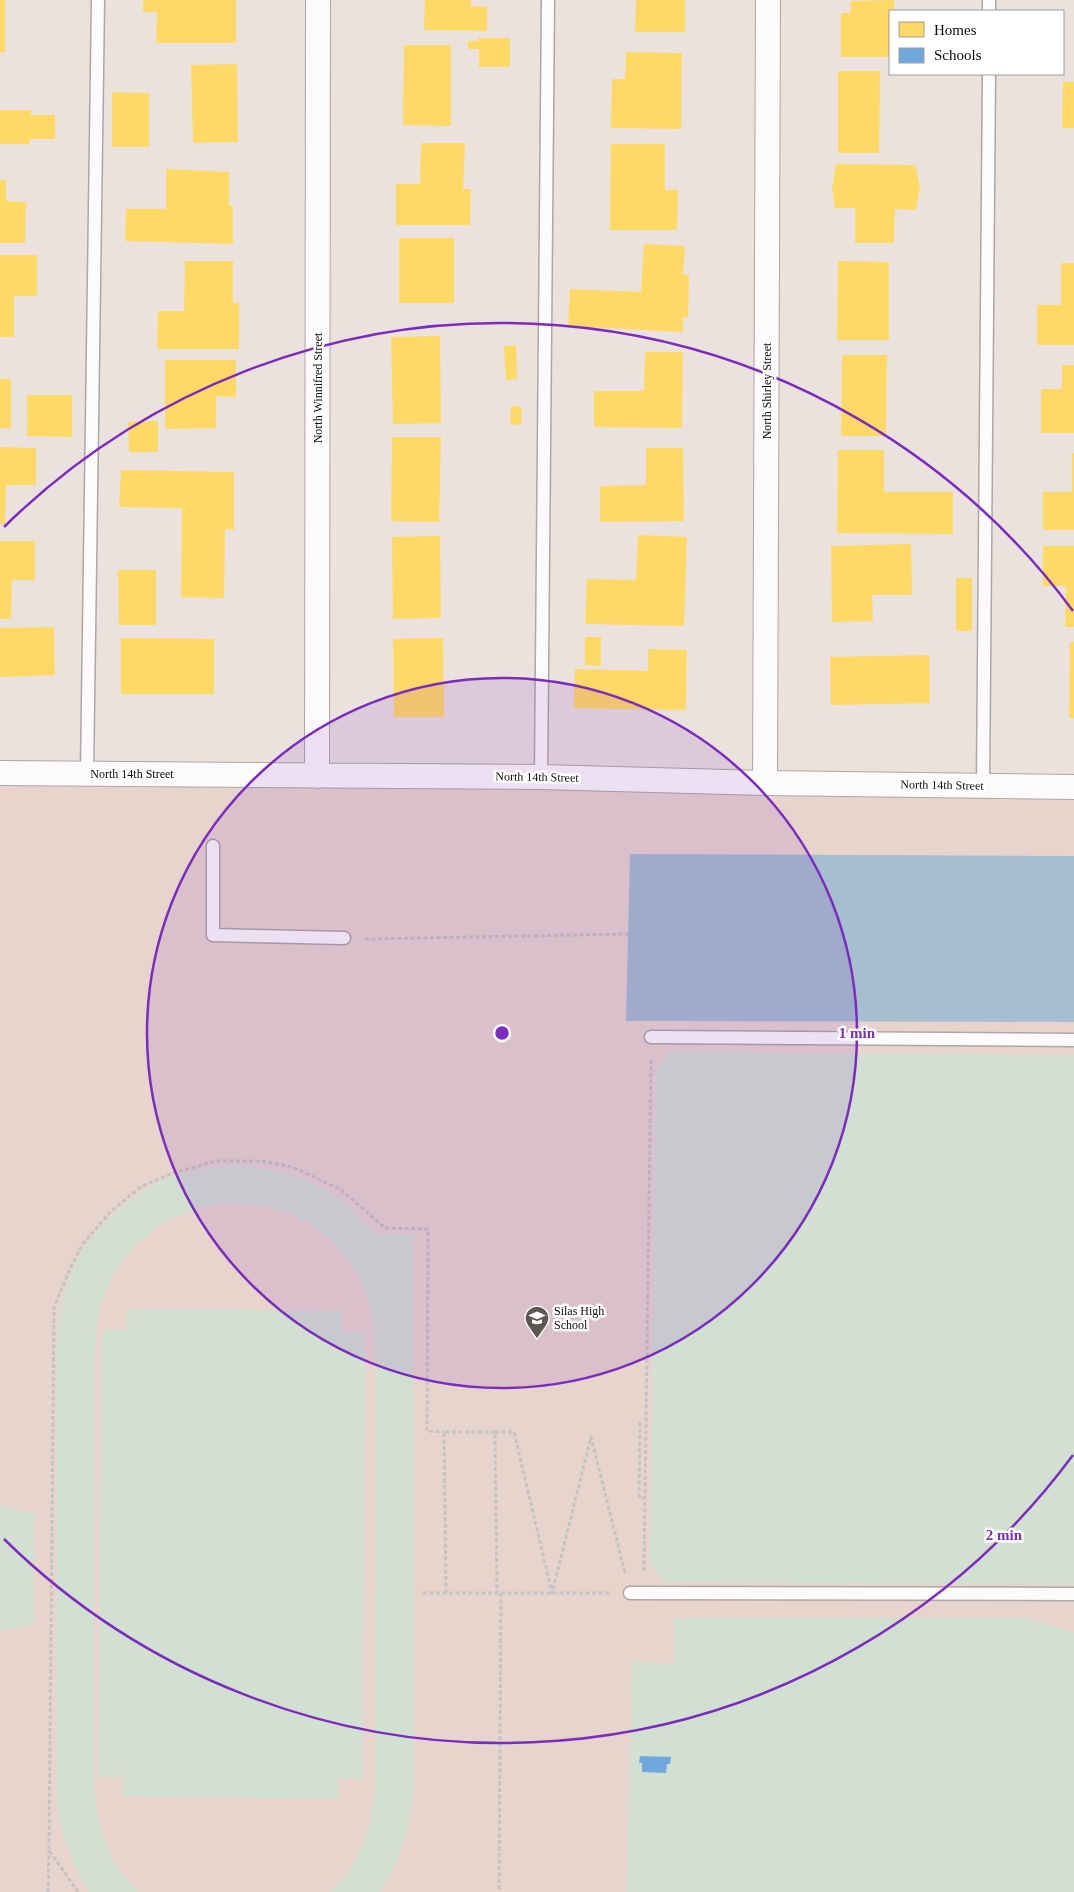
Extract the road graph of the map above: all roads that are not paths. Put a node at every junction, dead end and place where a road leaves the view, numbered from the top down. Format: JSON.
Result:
{"nodes":[{"id":1,"x":98,"y":0,"type":"edge"},
{"id":2,"x":318,"y":0,"type":"edge"},
{"id":3,"x":548,"y":0,"type":"edge"},
{"id":4,"x":768,"y":0,"type":"edge"},
{"id":5,"x":989,"y":75,"type":"edge"},
{"id":6,"x":0,"y":774,"type":"edge"},
{"id":7,"x":87,"y":774,"type":"junction"},
{"id":8,"x":317,"y":776,"type":"junction"},
{"id":9,"x":541,"y":777,"type":"junction"},
{"id":10,"x":765,"y":783,"type":"junction"},
{"id":11,"x":983,"y":785,"type":"junction"},
{"id":12,"x":1074,"y":786,"type":"edge"},
{"id":13,"x":214,"y":846,"type":"dead end"},
{"id":14,"x":344,"y":938,"type":"road end"},
{"id":15,"x":651,"y":1037,"type":"road end"},
{"id":16,"x":1074,"y":1040,"type":"edge"},
{"id":17,"x":630,"y":1593,"type":"road end"},
{"id":18,"x":1074,"y":1594,"type":"edge"}],
"edges":[{"from":1,"to":7,"type":"lane"},
{"from":2,"to":8,"type":"street","name":"North Winnifred Street"},
{"from":3,"to":9,"type":"lane"},
{"from":4,"to":10,"type":"street","name":"North Shirley Street"},
{"from":5,"to":11,"type":"lane"},
{"from":6,"to":7,"type":"street","name":"North 14th Street"},
{"from":7,"to":8,"type":"street","name":"North 14th Street"},
{"from":8,"to":9,"type":"street","name":"North 14th Street"},
{"from":9,"to":10,"type":"street","name":"North 14th Street"},
{"from":10,"to":11,"type":"street","name":"North 14th Street"},
{"from":11,"to":12,"type":"street","name":"North 14th Street"},
{"from":13,"to":14,"type":"lane"},
{"from":15,"to":16,"type":"lane"},
{"from":17,"to":18,"type":"lane"}]}
